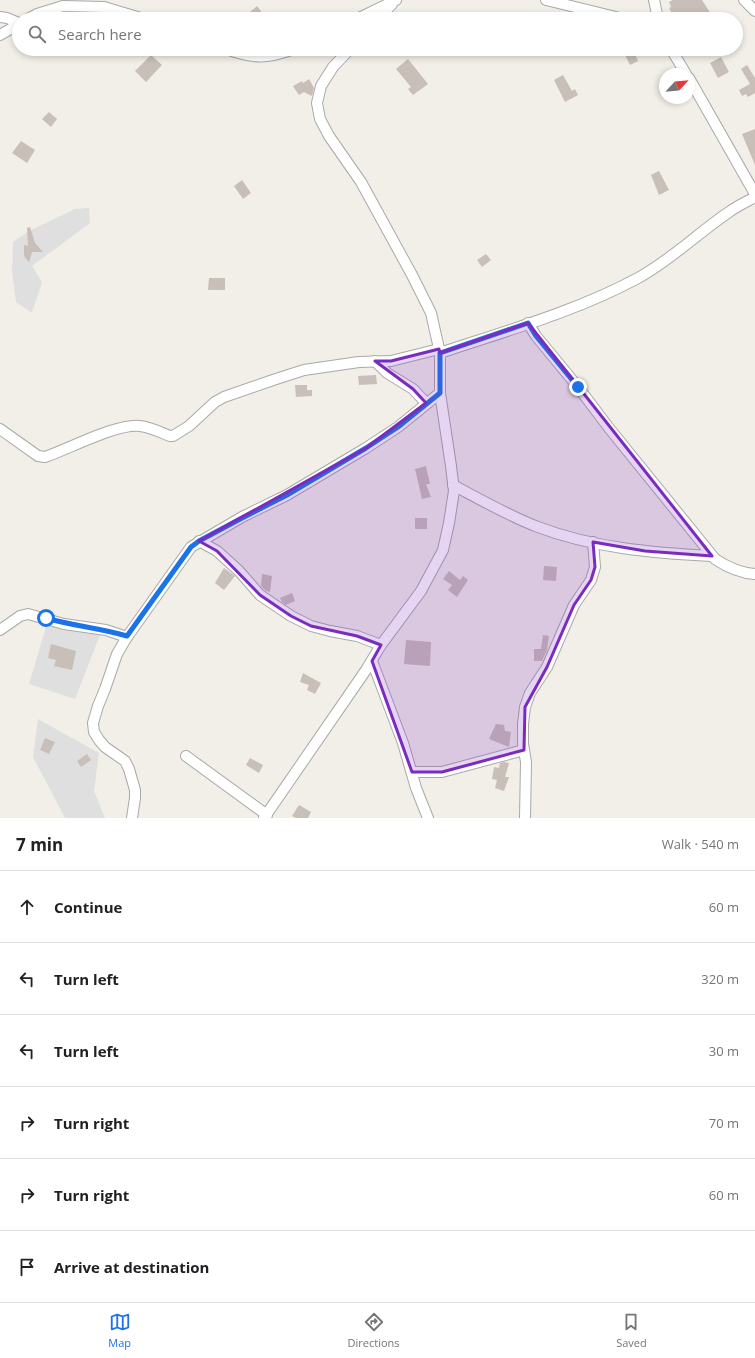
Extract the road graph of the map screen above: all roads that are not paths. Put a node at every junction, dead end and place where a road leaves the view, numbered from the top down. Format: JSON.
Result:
{"nodes":[{"id":1,"x":546,"y":0,"type":"edge"},
{"id":2,"x":654,"y":0,"type":"edge"},
{"id":3,"x":744,"y":0,"type":"edge"},
{"id":4,"x":93,"y":3,"type":"edge"},
{"id":5,"x":755,"y":11,"type":"edge"},
{"id":6,"x":44,"y":12,"type":"edge"},
{"id":7,"x":121,"y":12,"type":"edge"},
{"id":8,"x":371,"y":12,"type":"edge"},
{"id":9,"x":385,"y":12,"type":"edge"},
{"id":10,"x":595,"y":12,"type":"edge"},
{"id":11,"x":657,"y":12,"type":"edge"},
{"id":12,"x":0,"y":17,"type":"edge"},
{"id":13,"x":12,"y":20,"type":"edge"},
{"id":14,"x":12,"y":27,"type":"edge"},
{"id":15,"x":0,"y":35,"type":"edge"},
{"id":16,"x":250,"y":56,"type":"edge"},
{"id":17,"x":274,"y":56,"type":"edge"},
{"id":18,"x":343,"y":56,"type":"edge"},
{"id":19,"x":675,"y":56,"type":"edge"},
{"id":20,"x":682,"y":68,"type":"edge"},
{"id":21,"x":695,"y":89,"type":"edge"},
{"id":22,"x":755,"y":195,"type":"edge"},
{"id":23,"x":528,"y":323,"type":"junction"},
{"id":24,"x":440,"y":351,"type":"junction"},
{"id":25,"x":375,"y":360,"type":"junction"},
{"id":26,"x":440,"y":393,"type":"junction"},
{"id":27,"x":426,"y":403,"type":"junction"},
{"id":28,"x":0,"y":429,"type":"edge"},
{"id":29,"x":453,"y":486,"type":"junction"},
{"id":30,"x":199,"y":541,"type":"junction"},
{"id":31,"x":593,"y":542,"type":"junction"},
{"id":32,"x":712,"y":556,"type":"junction"},
{"id":33,"x":755,"y":574,"type":"edge"},
{"id":34,"x":0,"y":630,"type":"edge"},
{"id":35,"x":127,"y":636,"type":"junction"},
{"id":36,"x":381,"y":646,"type":"junction"},
{"id":37,"x":372,"y":661,"type":"junction"},
{"id":38,"x":524,"y":750,"type":"junction"},
{"id":39,"x":186,"y":756,"type":"dead end"},
{"id":40,"x":412,"y":772,"type":"junction"},
{"id":41,"x":265,"y":816,"type":"edge"},
{"id":42,"x":132,"y":818,"type":"edge"},
{"id":43,"x":428,"y":818,"type":"edge"},
{"id":44,"x":525,"y":818,"type":"edge"}],
"edges":[{"from":1,"to":10,"type":"street"},
{"from":2,"to":11,"type":"street"},
{"from":3,"to":5,"type":"street"},
{"from":4,"to":6,"type":"street"},
{"from":4,"to":7,"type":"street"},
{"from":8,"to":9,"type":"street"},
{"from":12,"to":13,"type":"street"},
{"from":14,"to":15,"type":"street"},
{"from":16,"to":17,"type":"street"},
{"from":18,"to":24,"type":"street"},
{"from":19,"to":20,"type":"street"},
{"from":21,"to":22,"type":"street"},
{"from":22,"to":23,"type":"street"},
{"from":23,"to":24,"type":"street"},
{"from":23,"to":32,"type":"street"},
{"from":24,"to":25,"type":"street"},
{"from":24,"to":26,"type":"street"},
{"from":25,"to":27,"type":"street"},
{"from":25,"to":28,"type":"street"},
{"from":26,"to":27,"type":"street"},
{"from":26,"to":29,"type":"street"},
{"from":27,"to":30,"type":"street"},
{"from":29,"to":31,"type":"street"},
{"from":29,"to":36,"type":"street"},
{"from":30,"to":35,"type":"street"},
{"from":30,"to":36,"type":"street"},
{"from":31,"to":32,"type":"street"},
{"from":31,"to":38,"type":"street"},
{"from":32,"to":33,"type":"street"},
{"from":34,"to":35,"type":"street"},
{"from":35,"to":42,"type":"street"},
{"from":36,"to":37,"type":"street"},
{"from":37,"to":40,"type":"street"},
{"from":37,"to":41,"type":"street"},
{"from":38,"to":40,"type":"street"},
{"from":38,"to":44,"type":"street"},
{"from":39,"to":41,"type":"street"},
{"from":40,"to":43,"type":"street"}]}
